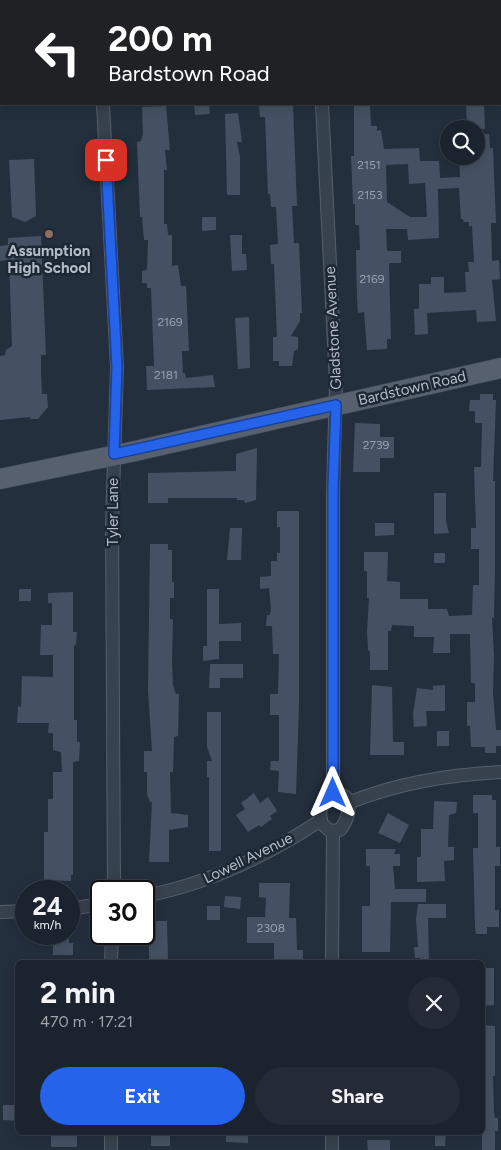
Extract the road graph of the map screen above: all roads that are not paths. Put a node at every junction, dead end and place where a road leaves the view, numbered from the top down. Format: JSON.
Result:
{"nodes":[{"id":1,"x":103,"y":105,"type":"edge"},
{"id":2,"x":322,"y":105,"type":"edge"},
{"id":3,"x":501,"y":368,"type":"edge"},
{"id":4,"x":336,"y":405,"type":"junction"},
{"id":5,"x":114,"y":454,"type":"junction"},
{"id":6,"x":0,"y":479,"type":"edge"},
{"id":7,"x":501,"y":772,"type":"edge"},
{"id":8,"x":333,"y":793,"type":"junction"},
{"id":9,"x":348,"y":804,"type":"junction"},
{"id":10,"x":321,"y":820,"type":"junction"},
{"id":11,"x":332,"y":832,"type":"junction"},
{"id":12,"x":114,"y":880,"type":"edge"},
{"id":13,"x":155,"y":893,"type":"edge"},
{"id":14,"x":15,"y":911,"type":"edge"},
{"id":15,"x":0,"y":912,"type":"edge"},
{"id":16,"x":112,"y":945,"type":"edge"},
{"id":17,"x":112,"y":960,"type":"edge"},
{"id":18,"x":332,"y":960,"type":"edge"},
{"id":19,"x":111,"y":1135,"type":"edge"},
{"id":20,"x":332,"y":1135,"type":"edge"},
{"id":21,"x":111,"y":1150,"type":"edge"},
{"id":22,"x":332,"y":1150,"type":"edge"}],
"edges":[{"from":1,"to":5,"type":"street","name":"Tyler Lane"},
{"from":2,"to":4,"type":"street","name":"Gladstone Avenue"},
{"from":3,"to":4,"type":"main road","name":"Bardstown Road"},
{"from":4,"to":5,"type":"main road","name":"Bardstown Road"},
{"from":4,"to":8,"type":"street","name":"Gladstone Avenue"},
{"from":5,"to":6,"type":"main road","name":"Bardstown Road"},
{"from":5,"to":12,"type":"street","name":"Tyler Lane"},
{"from":7,"to":9,"type":"street"},
{"from":8,"to":9,"type":"street"},
{"from":8,"to":10,"type":"street"},
{"from":9,"to":11,"type":"street"},
{"from":10,"to":11,"type":"street"},
{"from":10,"to":13,"type":"street","name":"Lowell Avenue"},
{"from":11,"to":18,"type":"street"},
{"from":14,"to":15,"type":"street"},
{"from":16,"to":17,"type":"street"},
{"from":19,"to":21,"type":"street"},
{"from":20,"to":22,"type":"street"}]}
